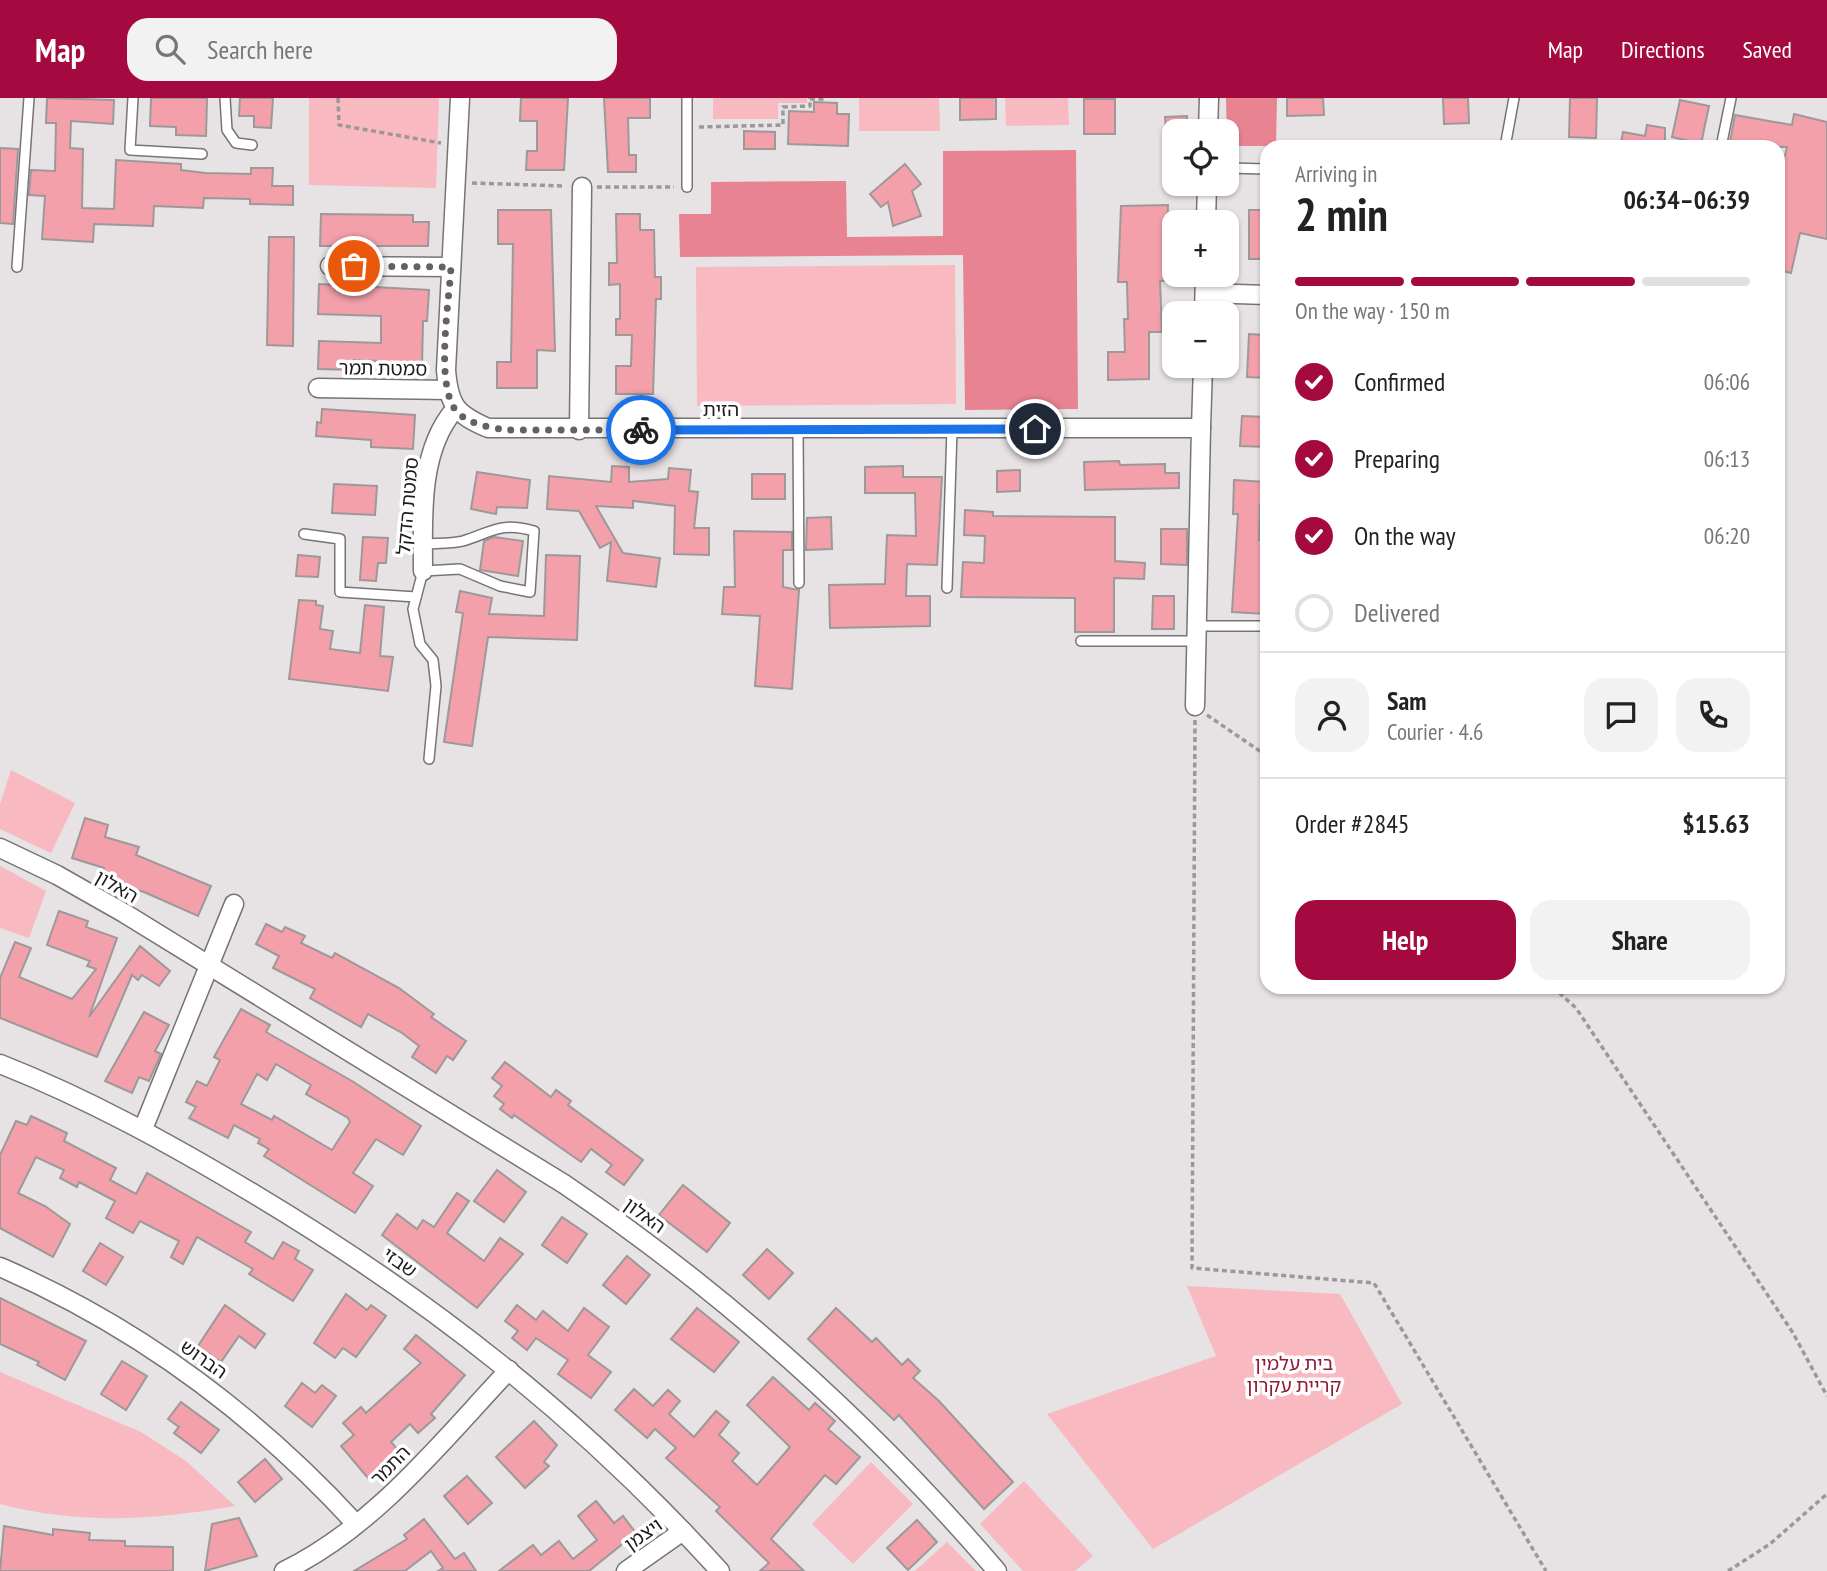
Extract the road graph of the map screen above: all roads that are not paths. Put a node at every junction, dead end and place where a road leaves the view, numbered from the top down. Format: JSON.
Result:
{"nodes":[{"id":1,"x":29,"y":98,"type":"edge"},
{"id":2,"x":133,"y":98,"type":"edge"},
{"id":3,"x":225,"y":98,"type":"edge"},
{"id":4,"x":460,"y":98,"type":"edge"},
{"id":5,"x":687,"y":98,"type":"edge"},
{"id":6,"x":1209,"y":98,"type":"edge"},
{"id":7,"x":1514,"y":98,"type":"edge"},
{"id":8,"x":1731,"y":98,"type":"edge"},
{"id":9,"x":1208,"y":119,"type":"edge"},
{"id":10,"x":1506,"y":140,"type":"edge"},
{"id":11,"x":1722,"y":140,"type":"edge"},
{"id":12,"x":252,"y":145,"type":"dead end"},
{"id":13,"x":202,"y":154,"type":"dead end"},
{"id":14,"x":1239,"y":168,"type":"edge"},
{"id":15,"x":1260,"y":169,"type":"edge"},
{"id":16,"x":582,"y":187,"type":"dead end"},
{"id":17,"x":687,"y":187,"type":"dead end"},
{"id":18,"x":330,"y":266,"type":"dead end"},
{"id":19,"x":17,"y":267,"type":"dead end"},
{"id":20,"x":451,"y":267,"type":"junction"},
{"id":21,"x":1205,"y":287,"type":"edge"},
{"id":22,"x":1205,"y":293,"type":"junction"},
{"id":23,"x":1260,"y":295,"type":"edge"},
{"id":24,"x":1205,"y":301,"type":"edge"},
{"id":25,"x":1203,"y":378,"type":"edge"},
{"id":26,"x":318,"y":388,"type":"dead end"},
{"id":27,"x":448,"y":390,"type":"junction"},
{"id":28,"x":455,"y":409,"type":"junction"},
{"id":29,"x":1201,"y":428,"type":"junction"},
{"id":30,"x":798,"y":429,"type":"junction"},
{"id":31,"x":953,"y":429,"type":"junction"},
{"id":32,"x":579,"y":430,"type":"junction"},
{"id":33,"x":304,"y":534,"type":"dead end"},
{"id":34,"x":423,"y":544,"type":"junction"},
{"id":35,"x":423,"y":571,"type":"junction"},
{"id":36,"x":799,"y":583,"type":"dead end"},
{"id":37,"x":947,"y":588,"type":"dead end"},
{"id":38,"x":416,"y":597,"type":"junction"},
{"id":39,"x":1260,"y":627,"type":"edge"},
{"id":40,"x":1197,"y":634,"type":"junction"},
{"id":41,"x":1081,"y":641,"type":"dead end"},
{"id":42,"x":1195,"y":706,"type":"road end"},
{"id":43,"x":429,"y":759,"type":"dead end"},
{"id":44,"x":0,"y":848,"type":"edge"},
{"id":45,"x":234,"y":904,"type":"dead end"},
{"id":46,"x":208,"y":968,"type":"junction"},
{"id":47,"x":0,"y":1064,"type":"edge"},
{"id":48,"x":143,"y":1129,"type":"junction"},
{"id":49,"x":0,"y":1267,"type":"edge"},
{"id":50,"x":509,"y":1370,"type":"junction"},
{"id":51,"x":356,"y":1524,"type":"junction"},
{"id":52,"x":683,"y":1531,"type":"junction"},
{"id":53,"x":284,"y":1571,"type":"edge"},
{"id":54,"x":626,"y":1571,"type":"edge"},
{"id":55,"x":720,"y":1571,"type":"edge"},
{"id":56,"x":997,"y":1571,"type":"edge"}],
"edges":[{"from":1,"to":19,"type":"lane"},
{"from":2,"to":13,"type":"lane"},
{"from":3,"to":12,"type":"lane"},
{"from":4,"to":20,"type":"street"},
{"from":5,"to":17,"type":"lane"},
{"from":6,"to":9,"type":"street"},
{"from":7,"to":10,"type":"lane"},
{"from":8,"to":11,"type":"lane"},
{"from":14,"to":15,"type":"lane"},
{"from":16,"to":32,"type":"street"},
{"from":18,"to":20,"type":"street"},
{"from":20,"to":27,"type":"street"},
{"from":21,"to":22,"type":"street"},
{"from":22,"to":23,"type":"street"},
{"from":22,"to":24,"type":"street"},
{"from":25,"to":29,"type":"street"},
{"from":26,"to":27,"type":"street","name":"סמטת תמר"},
{"from":27,"to":28,"type":"street"},
{"from":28,"to":32,"type":"street","name":"הזית"},
{"from":28,"to":34,"type":"street","name":"סמטת הדקל"},
{"from":29,"to":31,"type":"street","name":"הזית"},
{"from":29,"to":40,"type":"street"},
{"from":30,"to":31,"type":"street","name":"הזית"},
{"from":30,"to":32,"type":"street","name":"הזית"},
{"from":30,"to":36,"type":"lane"},
{"from":31,"to":37,"type":"lane"},
{"from":33,"to":38,"type":"lane"},
{"from":34,"to":35,"type":"street","name":"סמטת הדקל"},
{"from":34,"to":35,"type":"lane"},
{"from":35,"to":38,"type":"lane"},
{"from":38,"to":43,"type":"lane"},
{"from":39,"to":40,"type":"lane"},
{"from":40,"to":41,"type":"lane"},
{"from":40,"to":42,"type":"street"},
{"from":44,"to":46,"type":"street","name":"האלון"},
{"from":45,"to":46,"type":"street"},
{"from":46,"to":48,"type":"street"},
{"from":46,"to":56,"type":"street","name":"האלון"},
{"from":47,"to":48,"type":"street","name":"שבזי"},
{"from":48,"to":50,"type":"street","name":"שבזי"},
{"from":49,"to":51,"type":"street","name":"הברוש"},
{"from":50,"to":51,"type":"street","name":"התמר"},
{"from":50,"to":52,"type":"street","name":"שבזי"},
{"from":51,"to":53,"type":"street","name":"התמר"},
{"from":52,"to":54,"type":"street","name":"ויצמן"},
{"from":52,"to":55,"type":"street","name":"שבזי"}]}
